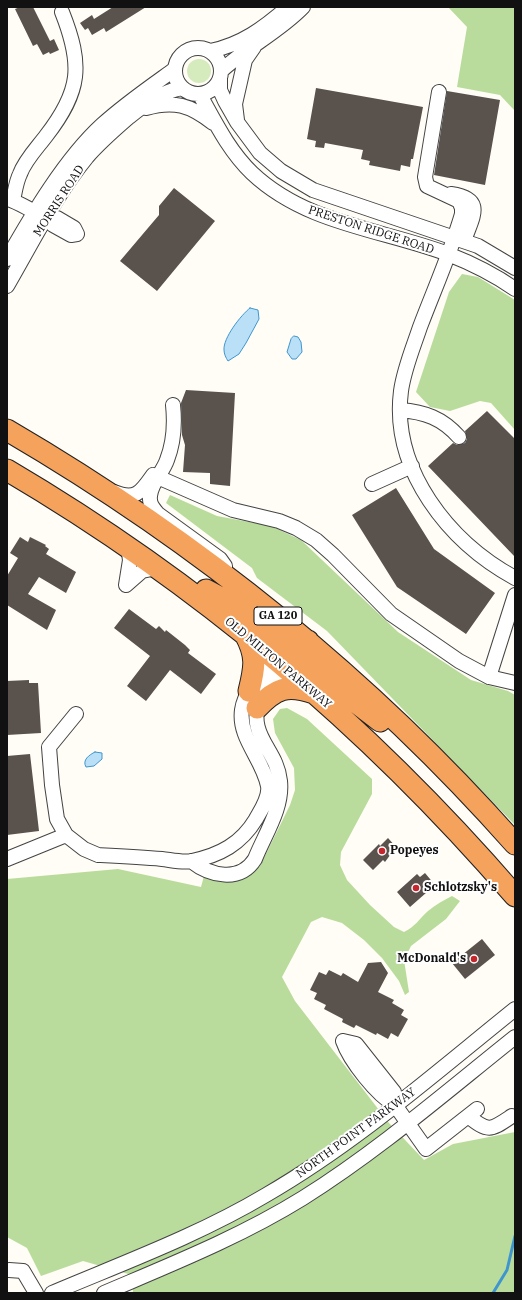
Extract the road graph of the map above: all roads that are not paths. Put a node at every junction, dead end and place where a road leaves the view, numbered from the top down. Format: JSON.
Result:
{"nodes":[{"id":1,"x":288,"y":7,"type":"edge"},
{"id":2,"x":303,"y":7,"type":"edge"},
{"id":3,"x":64,"y":9,"type":"edge"},
{"id":4,"x":255,"y":46,"type":"junction"},
{"id":5,"x":210,"y":51,"type":"junction"},
{"id":6,"x":175,"y":69,"type":"junction"},
{"id":7,"x":221,"y":75,"type":"junction"},
{"id":8,"x":182,"y":88,"type":"junction"},
{"id":9,"x":439,"y":92,"type":"dead end"},
{"id":10,"x":200,"y":95,"type":"junction"},
{"id":11,"x":136,"y":111,"type":"junction"},
{"id":12,"x":237,"y":122,"type":"junction"},
{"id":13,"x":216,"y":125,"type":"junction"},
{"id":14,"x":10,"y":200,"type":"edge"},
{"id":15,"x":44,"y":216,"type":"junction"},
{"id":16,"x":459,"y":240,"type":"junction"},
{"id":17,"x":448,"y":254,"type":"junction"},
{"id":18,"x":7,"y":259,"type":"edge"},
{"id":19,"x":515,"y":268,"type":"edge"},
{"id":20,"x":7,"y":286,"type":"edge"},
{"id":21,"x":515,"y":289,"type":"edge"},
{"id":22,"x":173,"y":405,"type":"dead end"},
{"id":23,"x":400,"y":410,"type":"junction"},
{"id":24,"x":7,"y":430,"type":"edge"},
{"id":25,"x":459,"y":437,"type":"dead end"},
{"id":26,"x":7,"y":447,"type":"edge"},
{"id":27,"x":412,"y":466,"type":"junction"},
{"id":28,"x":7,"y":470,"type":"edge"},
{"id":29,"x":74,"y":470,"type":"junction"},
{"id":30,"x":156,"y":476,"type":"junction"},
{"id":31,"x":372,"y":484,"type":"dead end"},
{"id":32,"x":102,"y":488,"type":"junction"},
{"id":33,"x":128,"y":547,"type":"junction"},
{"id":34,"x":163,"y":572,"type":"junction"},
{"id":35,"x":515,"y":578,"type":"edge"},
{"id":36,"x":243,"y":588,"type":"junction"},
{"id":37,"x":515,"y":596,"type":"edge"},
{"id":38,"x":244,"y":633,"type":"junction"},
{"id":39,"x":292,"y":650,"type":"junction"},
{"id":40,"x":489,"y":677,"type":"junction"},
{"id":41,"x":515,"y":683,"type":"edge"},
{"id":42,"x":314,"y":692,"type":"junction"},
{"id":43,"x":253,"y":700,"type":"junction"},
{"id":44,"x":76,"y":714,"type":"dead end"},
{"id":45,"x":66,"y":835,"type":"junction"},
{"id":46,"x":515,"y":844,"type":"edge"},
{"id":47,"x":7,"y":859,"type":"edge"},
{"id":48,"x":191,"y":861,"type":"junction"},
{"id":49,"x":515,"y":896,"type":"edge"},
{"id":50,"x":515,"y":1009,"type":"edge"},
{"id":51,"x":515,"y":1037,"type":"edge"},
{"id":52,"x":395,"y":1105,"type":"junction"},
{"id":53,"x":512,"y":1116,"type":"dead end"},
{"id":54,"x":410,"y":1120,"type":"junction"},
{"id":55,"x":9,"y":1270,"type":"dead end"},
{"id":56,"x":93,"y":1275,"type":"junction"},
{"id":57,"x":36,"y":1293,"type":"edge"},
{"id":58,"x":52,"y":1293,"type":"edge"},
{"id":59,"x":103,"y":1293,"type":"edge"}],
"edges":[{"from":1,"to":5,"type":"street"},
{"from":2,"to":4,"type":"street"},
{"from":3,"to":14,"type":"street"},
{"from":4,"to":7,"type":"street"},
{"from":4,"to":12,"type":"street"},
{"from":5,"to":6,"type":"street"},
{"from":5,"to":7,"type":"street"},
{"from":6,"to":8,"type":"street"},
{"from":6,"to":15,"type":"street","name":"MORRIS ROAD"},
{"from":7,"to":10,"type":"street"},
{"from":7,"to":12,"type":"street","name":"PRESTON RIDGE ROAD"},
{"from":8,"to":10,"type":"street"},
{"from":8,"to":11,"type":"street","name":"MORRIS ROAD"},
{"from":9,"to":16,"type":"street"},
{"from":10,"to":13,"type":"street","name":"PRESTON RIDGE ROAD"},
{"from":11,"to":13,"type":"street"},
{"from":11,"to":15,"type":"street","name":"MORRIS ROAD"},
{"from":12,"to":16,"type":"street","name":"PRESTON RIDGE ROAD"},
{"from":13,"to":17,"type":"street","name":"PRESTON RIDGE ROAD"},
{"from":14,"to":15,"type":"street"},
{"from":15,"to":18,"type":"street","name":"MORRIS ROAD"},
{"from":15,"to":20,"type":"street","name":"MORRIS ROAD"},
{"from":16,"to":17,"type":"street"},
{"from":16,"to":19,"type":"street","name":"PRESTON RIDGE ROAD"},
{"from":17,"to":21,"type":"street","name":"PRESTON RIDGE ROAD"},
{"from":17,"to":23,"type":"street"},
{"from":22,"to":30,"type":"street"},
{"from":23,"to":25,"type":"street"},
{"from":23,"to":27,"type":"street"},
{"from":24,"to":29,"type":"highway","name":"OLD MILTON PARKWAY","number":"GA 120"},
{"from":26,"to":29,"type":"highway"},
{"from":27,"to":31,"type":"street"},
{"from":27,"to":35,"type":"street"},
{"from":28,"to":33,"type":"highway","name":"OLD MILTON PARKWAY","number":"GA 120"},
{"from":29,"to":32,"type":"highway","name":"OLD MILTON PARKWAY","number":"GA 120"},
{"from":30,"to":32,"type":"street"},
{"from":30,"to":36,"type":"street"},
{"from":30,"to":40,"type":"street"},
{"from":32,"to":36,"type":"highway","name":"OLD MILTON PARKWAY","number":"GA 120"},
{"from":33,"to":34,"type":"highway","name":"OLD MILTON PARKWAY","number":"GA 120"},
{"from":33,"to":34,"type":"street"},
{"from":34,"to":38,"type":"highway","name":"OLD MILTON PARKWAY","number":"GA 120"},
{"from":34,"to":39,"type":"highway"},
{"from":36,"to":39,"type":"highway","name":"OLD MILTON PARKWAY","number":"GA 120"},
{"from":37,"to":40,"type":"street"},
{"from":38,"to":39,"type":"highway","name":"OLD MILTON PARKWAY","number":"GA 120"},
{"from":38,"to":43,"type":"highway"},
{"from":39,"to":42,"type":"highway","name":"OLD MILTON PARKWAY","number":"GA 120"},
{"from":39,"to":43,"type":"street"},
{"from":39,"to":43,"type":"street"},
{"from":39,"to":46,"type":"highway","name":"OLD MILTON PARKWAY","number":"GA 120"},
{"from":40,"to":41,"type":"street"},
{"from":42,"to":43,"type":"highway"},
{"from":42,"to":49,"type":"highway","name":"OLD MILTON PARKWAY","number":"GA 120"},
{"from":43,"to":48,"type":"street"},
{"from":43,"to":48,"type":"street"},
{"from":44,"to":45,"type":"street"},
{"from":45,"to":47,"type":"street"},
{"from":45,"to":48,"type":"street"},
{"from":50,"to":52,"type":"street","name":"NORTH POINT PARKWAY"},
{"from":51,"to":54,"type":"street","name":"NORTH POINT PARKWAY"},
{"from":52,"to":54,"type":"street"},
{"from":52,"to":56,"type":"street","name":"NORTH POINT PARKWAY"},
{"from":53,"to":54,"type":"street"},
{"from":54,"to":59,"type":"street","name":"NORTH POINT PARKWAY"},
{"from":55,"to":57,"type":"street"},
{"from":56,"to":58,"type":"street","name":"NORTH POINT PARKWAY"},
{"from":56,"to":59,"type":"street"}]}
